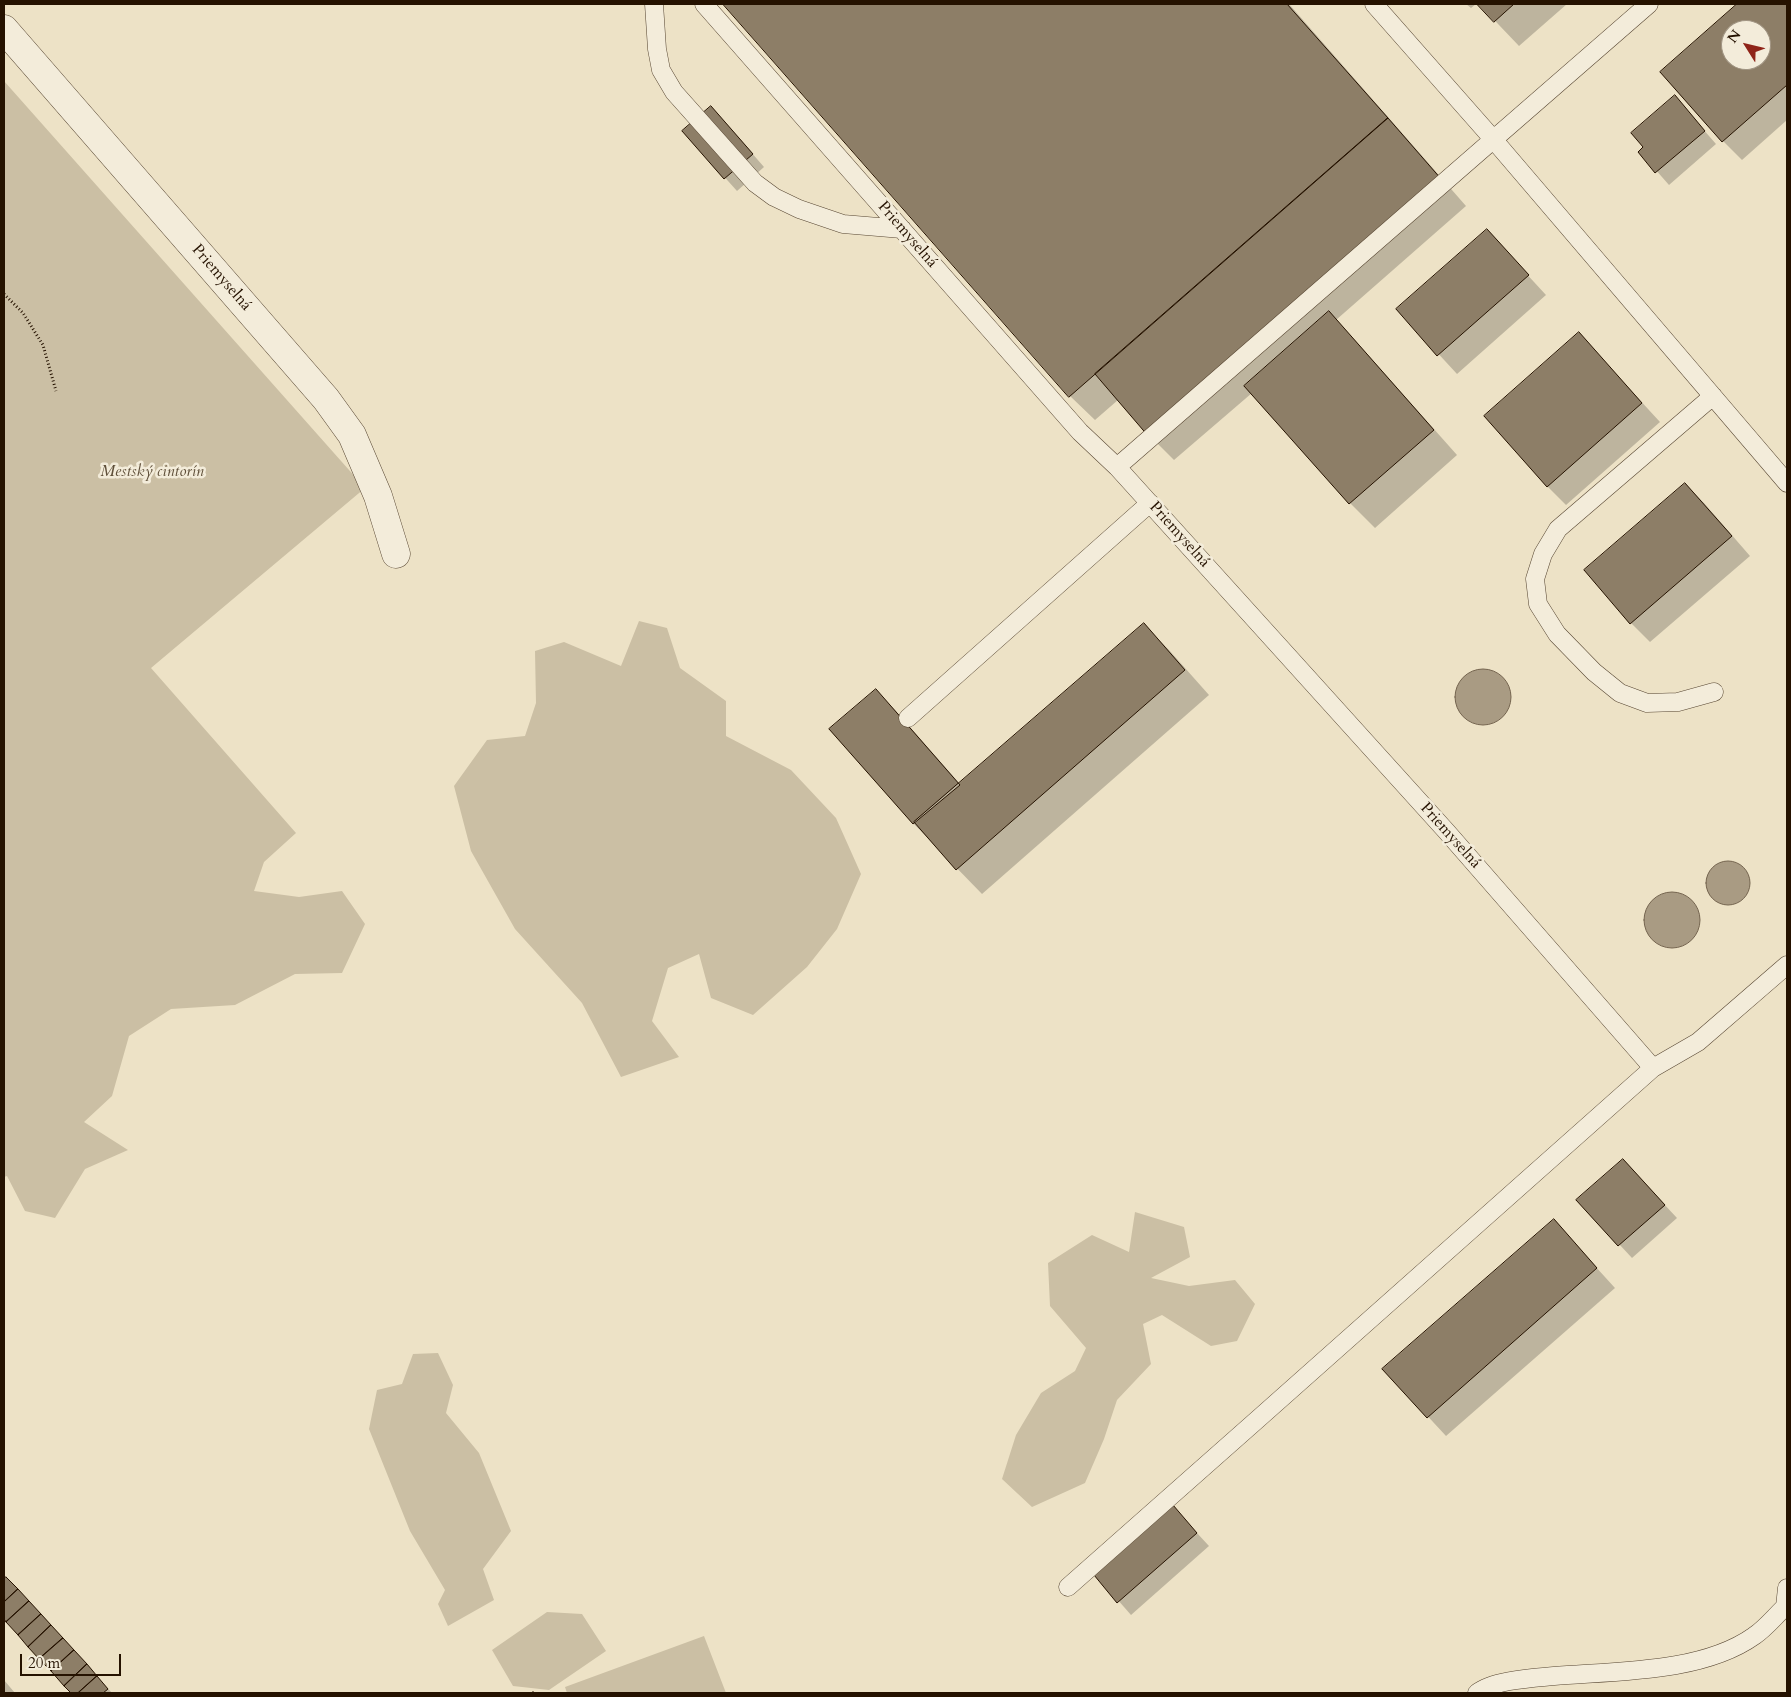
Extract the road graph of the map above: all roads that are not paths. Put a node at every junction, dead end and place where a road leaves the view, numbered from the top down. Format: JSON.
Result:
{"nodes":[{"id":1,"x":654,"y":4,"type":"edge"},
{"id":2,"x":704,"y":4,"type":"edge"},
{"id":3,"x":1374,"y":4,"type":"edge"},
{"id":4,"x":1650,"y":4,"type":"edge"},
{"id":5,"x":4,"y":29,"type":"edge"},
{"id":6,"x":1493,"y":139,"type":"junction"},
{"id":7,"x":902,"y":229,"type":"junction"},
{"id":8,"x":1713,"y":396,"type":"junction"},
{"id":9,"x":1117,"y":467,"type":"junction"},
{"id":10,"x":1787,"y":483,"type":"edge"},
{"id":11,"x":1150,"y":504,"type":"junction"},
{"id":12,"x":396,"y":554,"type":"dead end"},
{"id":13,"x":1714,"y":692,"type":"dead end"},
{"id":14,"x":908,"y":718,"type":"dead end"},
{"id":15,"x":1787,"y":966,"type":"edge"},
{"id":16,"x":1653,"y":1068,"type":"junction"},
{"id":17,"x":1068,"y":1586,"type":"dead end"},
{"id":18,"x":1787,"y":1588,"type":"edge"},
{"id":19,"x":1786,"y":1606,"type":"edge"},
{"id":20,"x":1477,"y":1693,"type":"edge"}],
"edges":[{"from":1,"to":7,"type":"lane"},
{"from":2,"to":7,"type":"lane","name":"Priemyselná"},
{"from":3,"to":6,"type":"lane"},
{"from":4,"to":6,"type":"lane"},
{"from":5,"to":12,"type":"street","name":"Priemyselná"},
{"from":6,"to":8,"type":"lane"},
{"from":6,"to":9,"type":"lane"},
{"from":7,"to":9,"type":"lane","name":"Priemyselná"},
{"from":8,"to":10,"type":"lane"},
{"from":8,"to":13,"type":"lane"},
{"from":9,"to":11,"type":"lane","name":"Priemyselná"},
{"from":11,"to":14,"type":"lane"},
{"from":11,"to":16,"type":"lane","name":"Priemyselná"},
{"from":15,"to":16,"type":"lane"},
{"from":16,"to":17,"type":"lane"},
{"from":18,"to":19,"type":"lane"},
{"from":19,"to":20,"type":"lane"}]}
